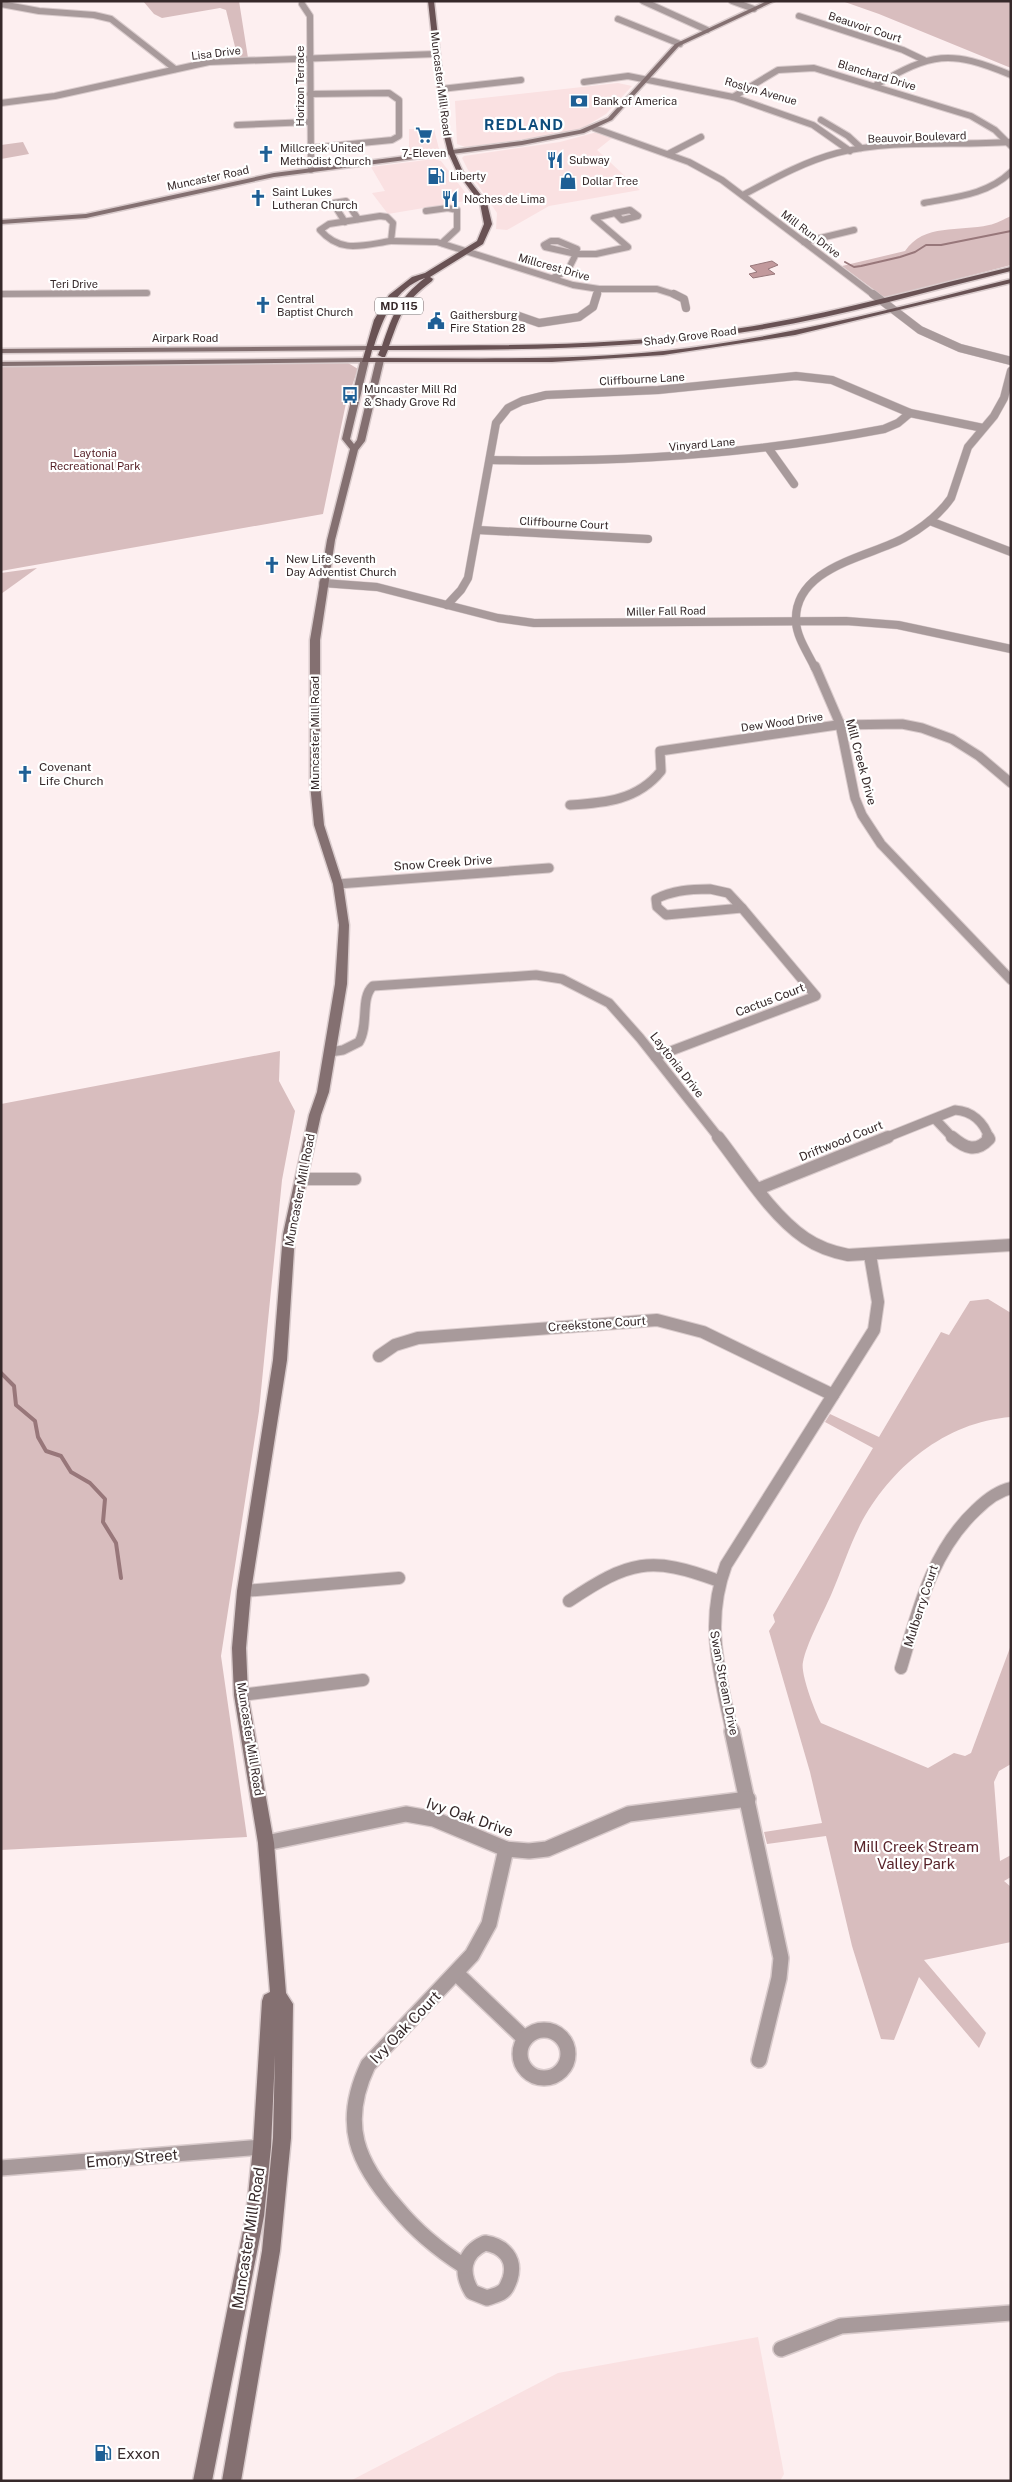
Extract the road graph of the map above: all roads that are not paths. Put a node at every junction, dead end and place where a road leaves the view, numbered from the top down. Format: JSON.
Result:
{"nodes":[{"id":1,"x":431,"y":1,"type":"edge"},
{"id":2,"x":644,"y":1,"type":"edge"},
{"id":3,"x":732,"y":1,"type":"edge"},
{"id":4,"x":772,"y":1,"type":"edge"},
{"id":5,"x":1,"y":4,"type":"edge"},
{"id":6,"x":302,"y":4,"type":"dead end"},
{"id":7,"x":754,"y":9,"type":"junction"},
{"id":8,"x":799,"y":16,"type":"dead end"},
{"id":9,"x":618,"y":19,"type":"dead end"},
{"id":10,"x":706,"y":30,"type":"junction"},
{"id":11,"x":680,"y":44,"type":"junction"},
{"id":12,"x":436,"y":54,"type":"junction"},
{"id":13,"x":310,"y":58,"type":"junction"},
{"id":14,"x":924,"y":60,"type":"junction"},
{"id":15,"x":175,"y":69,"type":"junction"},
{"id":16,"x":1011,"y":75,"type":"edge"},
{"id":17,"x":646,"y":79,"type":"junction"},
{"id":18,"x":521,"y":80,"type":"dead end"},
{"id":19,"x":584,"y":82,"type":"dead end"},
{"id":20,"x":876,"y":85,"type":"junction"},
{"id":21,"x":442,"y":89,"type":"junction"},
{"id":22,"x":739,"y":93,"type":"junction"},
{"id":23,"x":310,"y":94,"type":"junction"},
{"id":24,"x":733,"y":97,"type":"junction"},
{"id":25,"x":1,"y":103,"type":"edge"},
{"id":26,"x":784,"y":106,"type":"dead end"},
{"id":27,"x":816,"y":118,"type":"dead end"},
{"id":28,"x":310,"y":122,"type":"junction"},
{"id":29,"x":237,"y":125,"type":"dead end"},
{"id":30,"x":594,"y":128,"type":"junction"},
{"id":31,"x":702,"y":137,"type":"dead end"},
{"id":32,"x":1010,"y":144,"type":"edge"},
{"id":33,"x":310,"y":148,"type":"junction"},
{"id":34,"x":861,"y":148,"type":"junction"},
{"id":35,"x":850,"y":150,"type":"junction"},
{"id":36,"x":451,"y":152,"type":"junction"},
{"id":37,"x":668,"y":154,"type":"junction"},
{"id":38,"x":311,"y":170,"type":"junction"},
{"id":39,"x":1011,"y":172,"type":"edge"},
{"id":40,"x":743,"y":195,"type":"junction"},
{"id":41,"x":924,"y":203,"type":"dead end"},
{"id":42,"x":426,"y":211,"type":"dead end"},
{"id":43,"x":614,"y":213,"type":"dead end"},
{"id":44,"x":358,"y":219,"type":"junction"},
{"id":45,"x":1,"y":222,"type":"edge"},
{"id":46,"x":345,"y":222,"type":"junction"},
{"id":47,"x":854,"y":230,"type":"dead end"},
{"id":48,"x":391,"y":241,"type":"junction"},
{"id":49,"x":804,"y":242,"type":"junction"},
{"id":50,"x":442,"y":243,"type":"junction"},
{"id":51,"x":468,"y":251,"type":"junction"},
{"id":52,"x":1011,"y":269,"type":"edge"},
{"id":53,"x":428,"y":275,"type":"junction"},
{"id":54,"x":553,"y":278,"type":"junction"},
{"id":55,"x":1011,"y":281,"type":"edge"},
{"id":56,"x":599,"y":289,"type":"junction"},
{"id":57,"x":148,"y":293,"type":"dead end"},
{"id":58,"x":1,"y":294,"type":"edge"},
{"id":59,"x":883,"y":302,"type":"junction"},
{"id":60,"x":686,"y":308,"type":"dead end"},
{"id":61,"x":893,"y":309,"type":"junction"},
{"id":62,"x":516,"y":315,"type":"dead end"},
{"id":63,"x":369,"y":348,"type":"junction"},
{"id":64,"x":385,"y":348,"type":"junction"},
{"id":65,"x":1,"y":351,"type":"edge"},
{"id":66,"x":365,"y":360,"type":"junction"},
{"id":67,"x":380,"y":360,"type":"junction"},
{"id":68,"x":1011,"y":361,"type":"edge"},
{"id":69,"x":1,"y":364,"type":"edge"},
{"id":70,"x":1011,"y":371,"type":"edge"},
{"id":71,"x":910,"y":413,"type":"junction"},
{"id":72,"x":983,"y":428,"type":"junction"},
{"id":73,"x":354,"y":449,"type":"junction"},
{"id":74,"x":769,"y":449,"type":"junction"},
{"id":75,"x":490,"y":460,"type":"junction"},
{"id":76,"x":794,"y":484,"type":"dead end"},
{"id":77,"x":930,"y":521,"type":"junction"},
{"id":78,"x":478,"y":530,"type":"junction"},
{"id":79,"x":648,"y":539,"type":"dead end"},
{"id":80,"x":1011,"y":552,"type":"edge"},
{"id":81,"x":323,"y":583,"type":"junction"},
{"id":82,"x":447,"y":605,"type":"junction"},
{"id":83,"x":796,"y":621,"type":"junction"},
{"id":84,"x":1011,"y":649,"type":"edge"},
{"id":85,"x":840,"y":724,"type":"junction"},
{"id":86,"x":1011,"y":784,"type":"edge"},
{"id":87,"x":570,"y":806,"type":"dead end"},
{"id":88,"x":549,"y":868,"type":"dead end"},
{"id":89,"x":338,"y":884,"type":"junction"},
{"id":90,"x":742,"y":908,"type":"junction"},
{"id":91,"x":1011,"y":980,"type":"edge"},
{"id":92,"x":330,"y":1052,"type":"junction"},
{"id":93,"x":655,"y":1057,"type":"junction"},
{"id":94,"x":935,"y":1119,"type":"junction"},
{"id":95,"x":301,"y":1179,"type":"junction"},
{"id":96,"x":355,"y":1180,"type":"dead end"},
{"id":97,"x":758,"y":1189,"type":"junction"},
{"id":98,"x":1011,"y":1245,"type":"edge"},
{"id":99,"x":870,"y":1255,"type":"junction"},
{"id":100,"x":379,"y":1356,"type":"dead end"},
{"id":101,"x":833,"y":1395,"type":"junction"},
{"id":102,"x":1011,"y":1488,"type":"edge"},
{"id":103,"x":399,"y":1578,"type":"dead end"},
{"id":104,"x":720,"y":1581,"type":"junction"},
{"id":105,"x":244,"y":1591,"type":"junction"},
{"id":106,"x":569,"y":1601,"type":"dead end"},
{"id":107,"x":901,"y":1668,"type":"dead end"},
{"id":108,"x":363,"y":1680,"type":"dead end"},
{"id":109,"x":241,"y":1695,"type":"junction"},
{"id":110,"x":748,"y":1799,"type":"junction"},
{"id":111,"x":266,"y":1843,"type":"junction"},
{"id":112,"x":506,"y":1849,"type":"junction"},
{"id":113,"x":456,"y":1973,"type":"junction"},
{"id":114,"x":278,"y":1996,"type":"junction"},
{"id":115,"x":525,"y":2039,"type":"dead end"},
{"id":116,"x":759,"y":2060,"type":"dead end"},
{"id":117,"x":262,"y":2147,"type":"junction"},
{"id":118,"x":1,"y":2168,"type":"edge"},
{"id":119,"x":464,"y":2266,"type":"dead end"},
{"id":120,"x":1011,"y":2313,"type":"edge"},
{"id":121,"x":781,"y":2349,"type":"dead end"},
{"id":122,"x":202,"y":2481,"type":"edge"},
{"id":123,"x":231,"y":2481,"type":"edge"}],
"edges":[{"from":1,"to":12,"type":"main road","name":"Muncaster Mill Road","number":"MD 115"},
{"from":2,"to":10,"type":"street"},
{"from":3,"to":7,"type":"street"},
{"from":4,"to":7,"type":"main road"},
{"from":5,"to":15,"type":"street"},
{"from":6,"to":13,"type":"street","name":"Horizon Terrace"},
{"from":7,"to":10,"type":"main road"},
{"from":8,"to":14,"type":"street","name":"Beauvoir Court"},
{"from":9,"to":11,"type":"street"},
{"from":10,"to":11,"type":"main road"},
{"from":11,"to":17,"type":"main road"},
{"from":12,"to":13,"type":"street","name":"Lisa Drive"},
{"from":12,"to":21,"type":"main road","name":"Muncaster Mill Road","number":"MD 115"},
{"from":13,"to":15,"type":"street","name":"Lisa Drive"},
{"from":13,"to":23,"type":"street","name":"Horizon Terrace"},
{"from":14,"to":16,"type":"street"},
{"from":14,"to":20,"type":"street"},
{"from":15,"to":25,"type":"street","name":"Lisa Drive"},
{"from":17,"to":19,"type":"street","name":"Roslyn Avenue"},
{"from":17,"to":22,"type":"street","name":"Roslyn Avenue"},
{"from":17,"to":24,"type":"street","name":"Roslyn Avenue"},
{"from":17,"to":30,"type":"main road"},
{"from":18,"to":21,"type":"street"},
{"from":20,"to":22,"type":"street","name":"Blanchard Drive"},
{"from":20,"to":32,"type":"street","name":"Blanchard Drive"},
{"from":21,"to":36,"type":"main road","name":"Muncaster Mill Road","number":"MD 115"},
{"from":22,"to":24,"type":"street","name":"Blanchard Drive"},
{"from":22,"to":26,"type":"street","name":"Roslyn Avenue"},
{"from":23,"to":28,"type":"street","name":"Horizon Terrace"},
{"from":23,"to":33,"type":"street"},
{"from":24,"to":35,"type":"street","name":"Roslyn Avenue"},
{"from":27,"to":34,"type":"street"},
{"from":28,"to":29,"type":"street"},
{"from":28,"to":33,"type":"street","name":"Horizon Terrace"},
{"from":30,"to":36,"type":"main road","name":"Muncaster Road"},
{"from":30,"to":37,"type":"street","name":"Mill Run Drive"},
{"from":31,"to":37,"type":"street"},
{"from":32,"to":34,"type":"street","name":"Beauvoir Boulevard"},
{"from":33,"to":38,"type":"street","name":"Horizon Terrace"},
{"from":34,"to":35,"type":"street","name":"Beauvoir Boulevard"},
{"from":35,"to":40,"type":"street","name":"Beauvoir Boulevard"},
{"from":36,"to":38,"type":"main road","name":"Muncaster Road"},
{"from":36,"to":51,"type":"main road","name":"Muncaster Mill Road","number":"MD 115"},
{"from":37,"to":40,"type":"street","name":"Mill Run Drive"},
{"from":38,"to":45,"type":"main road","name":"Muncaster Road"},
{"from":39,"to":41,"type":"street"},
{"from":40,"to":49,"type":"street","name":"Mill Run Drive"},
{"from":42,"to":50,"type":"street"},
{"from":43,"to":54,"type":"street"},
{"from":44,"to":46,"type":"street"},
{"from":44,"to":46,"type":"street"},
{"from":44,"to":48,"type":"street"},
{"from":46,"to":48,"type":"street","name":"Millcrest Drive"},
{"from":47,"to":49,"type":"street"},
{"from":48,"to":50,"type":"street","name":"Millcrest Drive"},
{"from":49,"to":59,"type":"street","name":"Mill Run Drive"},
{"from":50,"to":51,"type":"street","name":"Millcrest Drive"},
{"from":51,"to":53,"type":"main road","name":"Muncaster Mill Road","number":"MD 115"},
{"from":51,"to":54,"type":"street","name":"Millcrest Drive"},
{"from":52,"to":59,"type":"main road","name":"Shady Grove Road"},
{"from":53,"to":63,"type":"main road","name":"Muncaster Mill Road","number":"MD 115"},
{"from":53,"to":64,"type":"main road","name":"Muncaster Mill Road","number":"MD 115"},
{"from":54,"to":56,"type":"street","name":"Millcrest Drive"},
{"from":55,"to":61,"type":"main road","name":"Shady Grove Road"},
{"from":56,"to":60,"type":"street","name":"Millcrest Drive"},
{"from":56,"to":62,"type":"street"},
{"from":57,"to":58,"type":"street","name":"Teri Drive"},
{"from":59,"to":61,"type":"street","name":"Mill Run Drive"},
{"from":59,"to":64,"type":"main road","name":"Shady Grove Road"},
{"from":61,"to":67,"type":"main road","name":"Shady Grove Road"},
{"from":61,"to":68,"type":"street","name":"Mill Run Drive"},
{"from":63,"to":64,"type":"main road","name":"Shady Grove Road"},
{"from":63,"to":65,"type":"main road","name":"Airpark Road"},
{"from":63,"to":66,"type":"main road","name":"Muncaster Mill Road","number":"MD 115"},
{"from":64,"to":67,"type":"main road","name":"Muncaster Mill Road","number":"MD 115"},
{"from":66,"to":67,"type":"main road","name":"Shady Grove Road"},
{"from":66,"to":69,"type":"main road","name":"Airpark Road"},
{"from":66,"to":73,"type":"main road","name":"Muncaster Mill Road","number":"MD 115"},
{"from":67,"to":73,"type":"main road","name":"Muncaster Mill Road","number":"MD 115"},
{"from":70,"to":72,"type":"street"},
{"from":71,"to":72,"type":"street","name":"Cliffbourne Lane"},
{"from":71,"to":74,"type":"street","name":"Vinyard Lane"},
{"from":71,"to":75,"type":"street","name":"Cliffbourne Lane"},
{"from":72,"to":77,"type":"street"},
{"from":73,"to":81,"type":"main road","name":"Muncaster Mill Road","number":"MD 115"},
{"from":74,"to":75,"type":"street","name":"Vinyard Lane"},
{"from":74,"to":76,"type":"street"},
{"from":75,"to":78,"type":"street","name":"Cliffbourne Lane"},
{"from":77,"to":80,"type":"street"},
{"from":77,"to":83,"type":"street"},
{"from":78,"to":79,"type":"street","name":"Cliffbourne Court"},
{"from":78,"to":82,"type":"street","name":"Cliffbourne Lane"},
{"from":81,"to":82,"type":"street","name":"Miller Fall Road"},
{"from":81,"to":89,"type":"main road","name":"Muncaster Mill Road","number":"MD 115"},
{"from":82,"to":83,"type":"street","name":"Miller Fall Road"},
{"from":83,"to":84,"type":"street","name":"Miller Fall Road"},
{"from":83,"to":85,"type":"street","name":"Mill Creek Drive"},
{"from":85,"to":86,"type":"street","name":"Dew Wood Drive"},
{"from":85,"to":87,"type":"street","name":"Dew Wood Drive"},
{"from":85,"to":91,"type":"street","name":"Mill Creek Drive"},
{"from":88,"to":89,"type":"street","name":"Snow Creek Drive"},
{"from":89,"to":92,"type":"main road","name":"Muncaster Mill Road","number":"MD 115"},
{"from":90,"to":90,"type":"street","name":"Cactus Court"},
{"from":90,"to":93,"type":"street","name":"Cactus Court"},
{"from":92,"to":93,"type":"street","name":"Laytonia Drive"},
{"from":92,"to":95,"type":"main road","name":"Muncaster Mill Road","number":"MD 115"},
{"from":93,"to":97,"type":"street","name":"Laytonia Drive"},
{"from":94,"to":94,"type":"street","name":"Driftwood Court"},
{"from":94,"to":97,"type":"street","name":"Driftwood Court"},
{"from":95,"to":96,"type":"street"},
{"from":95,"to":105,"type":"main road","name":"Muncaster Mill Road","number":"MD 115"},
{"from":97,"to":99,"type":"street","name":"Laytonia Drive"},
{"from":98,"to":99,"type":"street","name":"Laytonia Drive"},
{"from":99,"to":101,"type":"street","name":"Swan Stream Drive"},
{"from":100,"to":101,"type":"street","name":"Creekstone Court"},
{"from":101,"to":104,"type":"street","name":"Swan Stream Drive"},
{"from":102,"to":107,"type":"street","name":"Mulberry Court"},
{"from":103,"to":105,"type":"street"},
{"from":104,"to":106,"type":"street"},
{"from":104,"to":110,"type":"street","name":"Swan Stream Drive"},
{"from":105,"to":109,"type":"main road","name":"Muncaster Mill Road","number":"MD 115"},
{"from":108,"to":109,"type":"street"},
{"from":109,"to":111,"type":"main road","name":"Muncaster Mill Road","number":"MD 115"},
{"from":110,"to":112,"type":"street","name":"Ivy Oak Drive"},
{"from":110,"to":116,"type":"street","name":"Swan Stream Drive"},
{"from":111,"to":112,"type":"street","name":"Ivy Oak Drive"},
{"from":111,"to":114,"type":"main road","name":"Muncaster Mill Road","number":"MD 115"},
{"from":112,"to":113,"type":"street","name":"Ivy Oak Court"},
{"from":113,"to":115,"type":"street"},
{"from":113,"to":119,"type":"street","name":"Ivy Oak Court"},
{"from":114,"to":117,"type":"main road","name":"Muncaster Mill Road","number":"MD 115"},
{"from":114,"to":123,"type":"main road","name":"Muncaster Mill Road","number":"MD 115"},
{"from":117,"to":118,"type":"street","name":"Emory Street"},
{"from":117,"to":122,"type":"main road","name":"Muncaster Mill Road","number":"MD 115"},
{"from":120,"to":121,"type":"street"}]}
